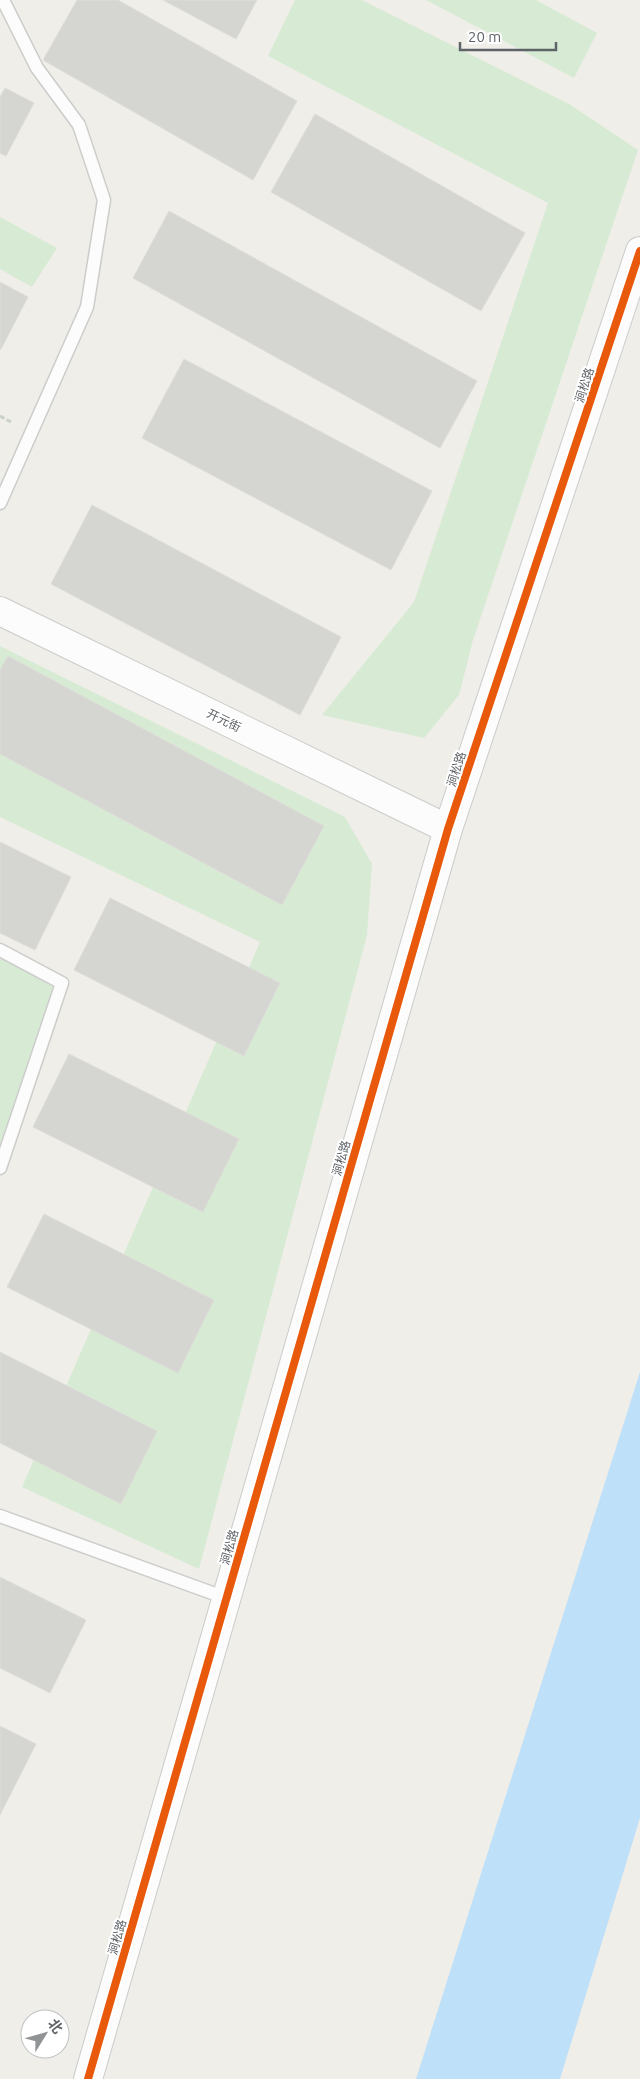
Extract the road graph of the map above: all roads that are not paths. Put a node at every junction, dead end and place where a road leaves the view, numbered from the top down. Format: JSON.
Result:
{"nodes":[{"id":1,"x":3,"y":0,"type":"edge"},
{"id":2,"x":640,"y":251,"type":"edge"},
{"id":3,"x":0,"y":503,"type":"edge"},
{"id":4,"x":0,"y":611,"type":"edge"},
{"id":5,"x":448,"y":829,"type":"junction"},
{"id":6,"x":0,"y":950,"type":"edge"},
{"id":7,"x":0,"y":1168,"type":"edge"},
{"id":8,"x":0,"y":1516,"type":"edge"},
{"id":9,"x":226,"y":1598,"type":"junction"},
{"id":10,"x":88,"y":2079,"type":"edge"}],
"edges":[{"from":1,"to":3,"type":"lane"},
{"from":2,"to":5,"type":"street","name":"涧松路"},
{"from":4,"to":5,"type":"street","name":"开元街"},
{"from":5,"to":9,"type":"street","name":"涧松路"},
{"from":6,"to":7,"type":"lane"},
{"from":8,"to":9,"type":"lane"},
{"from":9,"to":10,"type":"street","name":"涧松路"}]}
